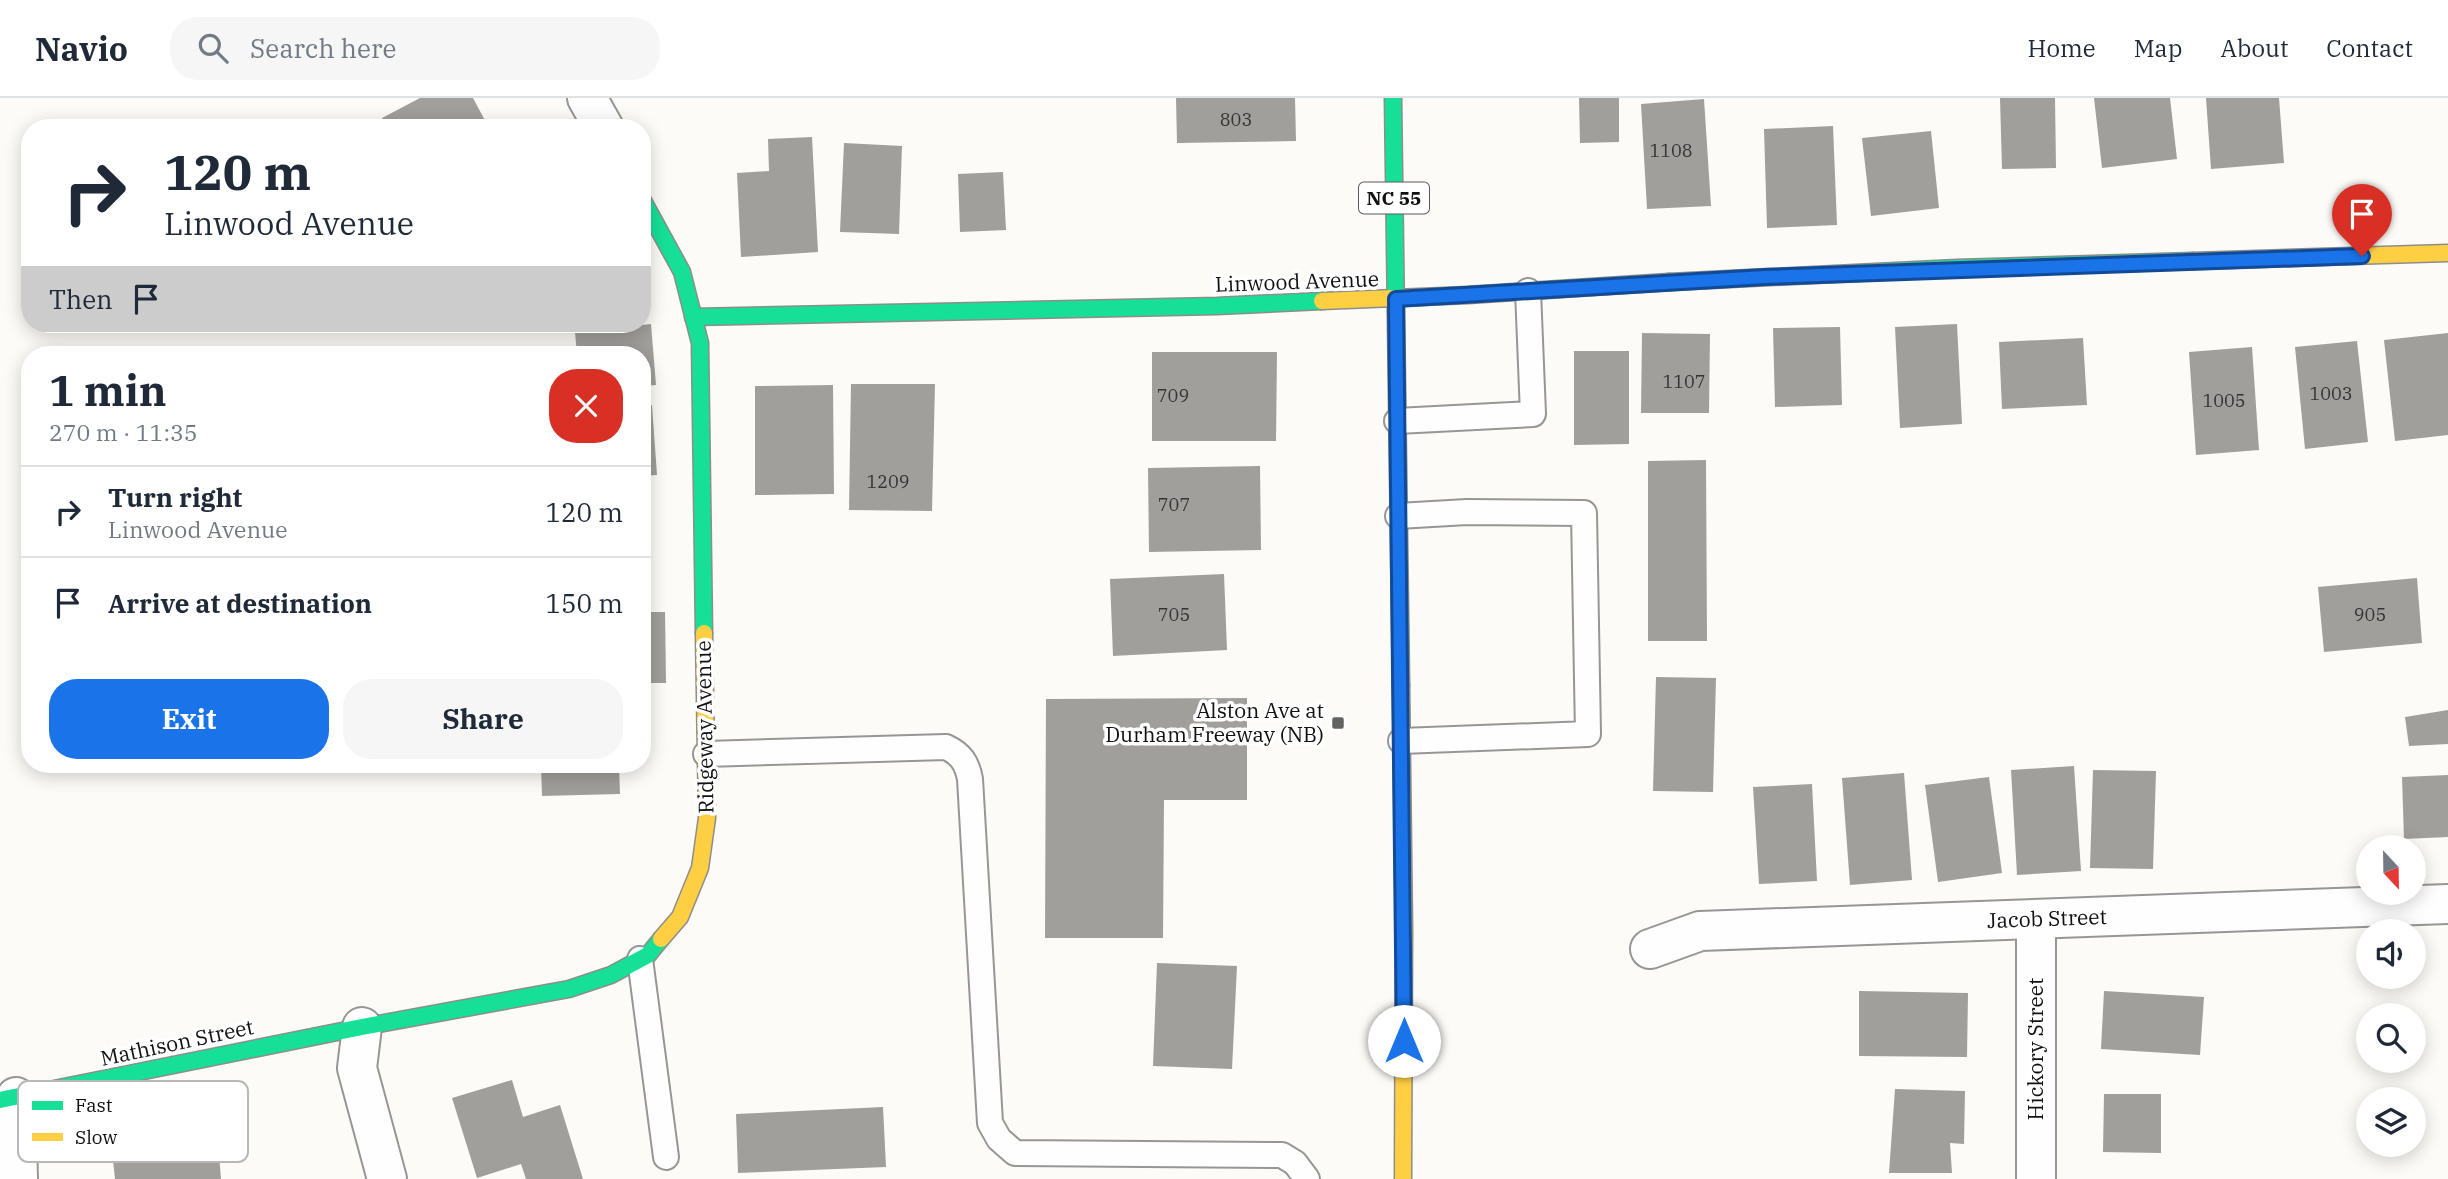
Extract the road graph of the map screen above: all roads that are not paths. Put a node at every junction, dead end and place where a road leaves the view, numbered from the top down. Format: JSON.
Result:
{"nodes":[{"id":1,"x":587,"y":98,"type":"edge"},
{"id":2,"x":1393,"y":98,"type":"edge"},
{"id":3,"x":599,"y":119,"type":"edge"},
{"id":4,"x":651,"y":215,"type":"edge"},
{"id":5,"x":2448,"y":253,"type":"edge"},
{"id":6,"x":1528,"y":291,"type":"junction"},
{"id":7,"x":1396,"y":299,"type":"junction"},
{"id":8,"x":693,"y":317,"type":"junction"},
{"id":9,"x":1397,"y":421,"type":"junction"},
{"id":10,"x":1398,"y":516,"type":"junction"},
{"id":11,"x":1401,"y":741,"type":"junction"},
{"id":12,"x":706,"y":754,"type":"junction"},
{"id":13,"x":2448,"y":905,"type":"edge"},
{"id":14,"x":2036,"y":919,"type":"junction"},
{"id":15,"x":1650,"y":949,"type":"dead end"},
{"id":16,"x":640,"y":959,"type":"junction"},
{"id":17,"x":362,"y":1027,"type":"junction"},
{"id":18,"x":96,"y":1081,"type":"edge"},
{"id":19,"x":8,"y":1099,"type":"edge"},
{"id":20,"x":666,"y":1157,"type":"dead end"},
{"id":21,"x":18,"y":1179,"type":"edge"},
{"id":22,"x":387,"y":1179,"type":"edge"},
{"id":23,"x":1307,"y":1179,"type":"edge"},
{"id":24,"x":1403,"y":1179,"type":"edge"},
{"id":25,"x":2036,"y":1179,"type":"edge"}],
"edges":[{"from":1,"to":3,"type":"street"},
{"from":2,"to":7,"type":"street","number":"NC 55"},
{"from":4,"to":8,"type":"street","name":"Ridgeway Avenue"},
{"from":5,"to":6,"type":"street","name":"Linwood Avenue"},
{"from":6,"to":7,"type":"street","name":"Linwood Avenue"},
{"from":6,"to":9,"type":"lane"},
{"from":7,"to":8,"type":"street","name":"Linwood Avenue"},
{"from":7,"to":9,"type":"street","number":"NC 55"},
{"from":8,"to":12,"type":"street","name":"Ridgeway Avenue"},
{"from":9,"to":10,"type":"street","number":"NC 55"},
{"from":10,"to":11,"type":"street","number":"NC 55"},
{"from":10,"to":11,"type":"lane"},
{"from":11,"to":24,"type":"street","number":"NC 55"},
{"from":12,"to":16,"type":"street","name":"Ridgeway Avenue"},
{"from":12,"to":23,"type":"lane"},
{"from":13,"to":14,"type":"street","name":"Jacob Street"},
{"from":14,"to":15,"type":"street","name":"Jacob Street"},
{"from":14,"to":25,"type":"street","name":"Hickory Street"},
{"from":16,"to":17,"type":"street","name":"Ridgeway Avenue"},
{"from":16,"to":20,"type":"lane"},
{"from":17,"to":18,"type":"street","name":"Mathison Street"},
{"from":17,"to":22,"type":"street"},
{"from":19,"to":21,"type":"street"}]}
